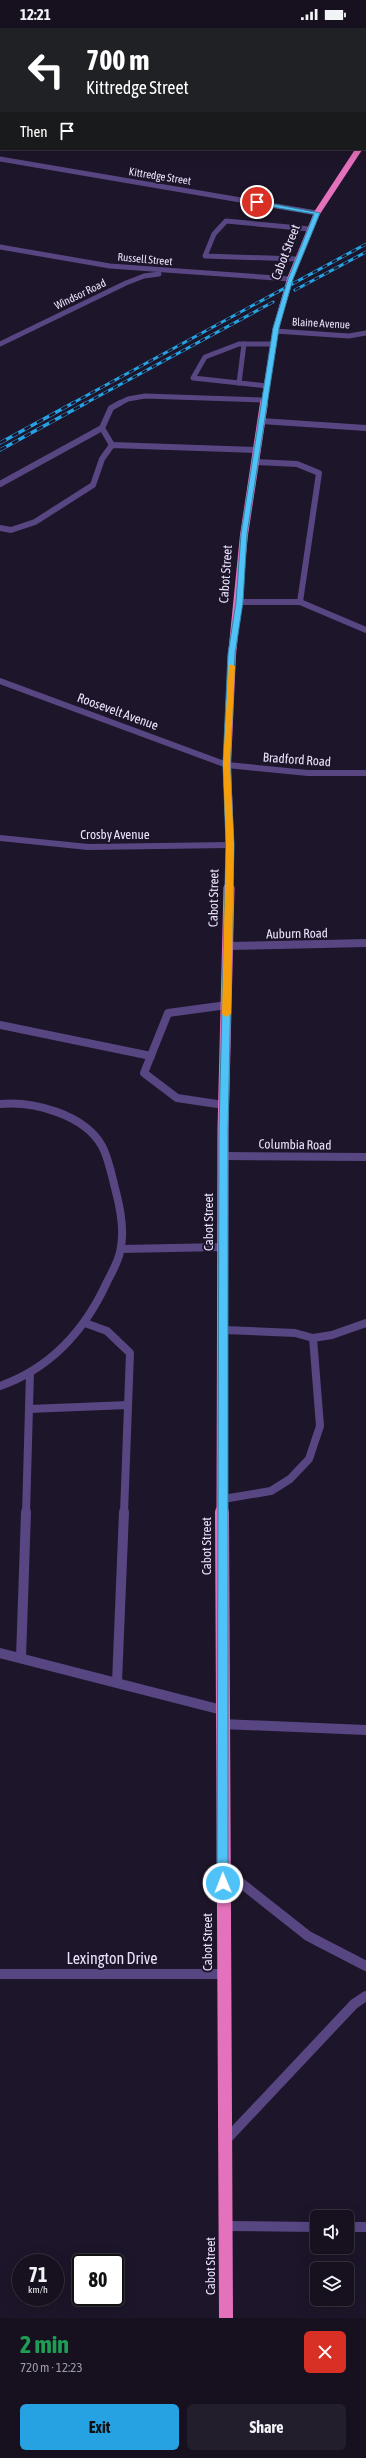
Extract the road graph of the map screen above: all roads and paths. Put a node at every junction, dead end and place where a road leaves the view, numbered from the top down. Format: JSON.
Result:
{"nodes":[{"id":1,"x":358,"y":150,"type":"edge"},
{"id":2,"x":0,"y":159,"type":"edge"},
{"id":3,"x":317,"y":213,"type":"junction"},
{"id":4,"x":310,"y":229,"type":"junction"},
{"id":5,"x":0,"y":247,"type":"edge"},
{"id":6,"x":298,"y":259,"type":"junction"},
{"id":7,"x":172,"y":272,"type":"junction"},
{"id":8,"x":290,"y":279,"type":"junction"},
{"id":9,"x":276,"y":331,"type":"junction"},
{"id":10,"x":366,"y":333,"type":"edge"},
{"id":11,"x":0,"y":344,"type":"edge"},
{"id":12,"x":244,"y":344,"type":"junction"},
{"id":13,"x":274,"y":344,"type":"junction"},
{"id":14,"x":239,"y":383,"type":"junction"},
{"id":15,"x":267,"y":386,"type":"junction"},
{"id":16,"x":265,"y":400,"type":"junction"},
{"id":17,"x":261,"y":422,"type":"junction"},
{"id":18,"x":102,"y":428,"type":"junction"},
{"id":19,"x":366,"y":428,"type":"edge"},
{"id":20,"x":112,"y":445,"type":"junction"},
{"id":21,"x":258,"y":450,"type":"junction"},
{"id":22,"x":256,"y":462,"type":"junction"},
{"id":23,"x":0,"y":484,"type":"edge"},
{"id":24,"x":0,"y":528,"type":"edge"},
{"id":25,"x":240,"y":602,"type":"junction"},
{"id":26,"x":300,"y":602,"type":"junction"},
{"id":27,"x":366,"y":630,"type":"edge"},
{"id":28,"x":0,"y":681,"type":"edge"},
{"id":29,"x":227,"y":764,"type":"junction"},
{"id":30,"x":366,"y":773,"type":"edge"},
{"id":31,"x":0,"y":838,"type":"edge"},
{"id":32,"x":230,"y":845,"type":"junction"},
{"id":33,"x":366,"y":944,"type":"edge"},
{"id":34,"x":228,"y":946,"type":"junction"},
{"id":35,"x":227,"y":1005,"type":"junction"},
{"id":36,"x":0,"y":1025,"type":"edge"},
{"id":37,"x":151,"y":1056,"type":"junction"},
{"id":38,"x":0,"y":1104,"type":"edge"},
{"id":39,"x":224,"y":1105,"type":"junction"},
{"id":40,"x":224,"y":1156,"type":"junction"},
{"id":41,"x":366,"y":1157,"type":"edge"},
{"id":42,"x":224,"y":1247,"type":"junction"},
{"id":43,"x":121,"y":1249,"type":"junction"},
{"id":44,"x":85,"y":1323,"type":"junction"},
{"id":45,"x":366,"y":1323,"type":"edge"},
{"id":46,"x":224,"y":1330,"type":"junction"},
{"id":47,"x":313,"y":1338,"type":"junction"},
{"id":48,"x":30,"y":1373,"type":"junction"},
{"id":49,"x":0,"y":1386,"type":"edge"},
{"id":50,"x":128,"y":1405,"type":"junction"},
{"id":51,"x":29,"y":1409,"type":"junction"},
{"id":52,"x":223,"y":1499,"type":"junction"},
{"id":53,"x":0,"y":1653,"type":"edge"},
{"id":54,"x":21,"y":1658,"type":"junction"},
{"id":55,"x":117,"y":1682,"type":"junction"},
{"id":56,"x":222,"y":1710,"type":"junction"},
{"id":57,"x":222,"y":1724,"type":"junction"},
{"id":58,"x":366,"y":1730,"type":"edge"},
{"id":59,"x":222,"y":1868,"type":"junction"},
{"id":60,"x":366,"y":1966,"type":"edge"},
{"id":61,"x":0,"y":1974,"type":"edge"},
{"id":62,"x":223,"y":1974,"type":"junction"},
{"id":63,"x":366,"y":1996,"type":"edge"},
{"id":64,"x":225,"y":2141,"type":"junction"},
{"id":65,"x":226,"y":2226,"type":"junction"},
{"id":66,"x":310,"y":2227,"type":"edge"},
{"id":67,"x":354,"y":2227,"type":"edge"},
{"id":68,"x":366,"y":2227,"type":"edge"},
{"id":69,"x":226,"y":2318,"type":"edge"}],
"edges":[{"from":1,"to":3,"type":"highway","name":"Cabot Street"},
{"from":2,"to":3,"type":"street","name":"Kittredge Street"},
{"from":3,"to":4,"type":"highway","name":"Cabot Street"},
{"from":4,"to":6,"type":"highway","name":"Cabot Street"},
{"from":4,"to":6,"type":"street"},
{"from":5,"to":7,"type":"street","name":"Russell Street"},
{"from":6,"to":8,"type":"highway","name":"Cabot Street"},
{"from":7,"to":8,"type":"street","name":"Russell Street"},
{"from":7,"to":11,"type":"street","name":"Windsor Road"},
{"from":8,"to":9,"type":"highway","name":"Cabot Street"},
{"from":9,"to":10,"type":"street","name":"Blaine Avenue"},
{"from":9,"to":13,"type":"highway","name":"Cabot Street"},
{"from":12,"to":13,"type":"street"},
{"from":12,"to":14,"type":"street"},
{"from":12,"to":14,"type":"street"},
{"from":13,"to":15,"type":"highway","name":"Cabot Street"},
{"from":14,"to":15,"type":"street"},
{"from":15,"to":16,"type":"highway","name":"Cabot Street"},
{"from":16,"to":17,"type":"highway","name":"Cabot Street"},
{"from":16,"to":18,"type":"street"},
{"from":17,"to":19,"type":"street"},
{"from":17,"to":21,"type":"highway","name":"Cabot Street"},
{"from":18,"to":20,"type":"street"},
{"from":18,"to":23,"type":"street"},
{"from":20,"to":21,"type":"street"},
{"from":20,"to":24,"type":"street"},
{"from":21,"to":22,"type":"highway","name":"Cabot Street"},
{"from":22,"to":25,"type":"highway","name":"Cabot Street"},
{"from":22,"to":26,"type":"street"},
{"from":25,"to":26,"type":"street"},
{"from":25,"to":29,"type":"highway","name":"Cabot Street"},
{"from":26,"to":27,"type":"street"},
{"from":28,"to":29,"type":"street","name":"Roosevelt Avenue"},
{"from":29,"to":30,"type":"street","name":"Bradford Road"},
{"from":29,"to":32,"type":"highway","name":"Cabot Street"},
{"from":31,"to":32,"type":"street","name":"Crosby Avenue"},
{"from":32,"to":34,"type":"highway","name":"Cabot Street"},
{"from":33,"to":34,"type":"street","name":"Auburn Road"},
{"from":34,"to":35,"type":"highway","name":"Cabot Street"},
{"from":35,"to":37,"type":"street"},
{"from":35,"to":39,"type":"highway","name":"Cabot Street"},
{"from":36,"to":37,"type":"street"},
{"from":37,"to":39,"type":"street"},
{"from":38,"to":43,"type":"street"},
{"from":39,"to":40,"type":"highway","name":"Cabot Street"},
{"from":40,"to":41,"type":"street","name":"Columbia Road"},
{"from":40,"to":42,"type":"highway","name":"Cabot Street"},
{"from":42,"to":43,"type":"street"},
{"from":42,"to":46,"type":"highway","name":"Cabot Street"},
{"from":43,"to":44,"type":"street"},
{"from":44,"to":48,"type":"street"},
{"from":44,"to":50,"type":"street"},
{"from":45,"to":47,"type":"street"},
{"from":46,"to":47,"type":"street"},
{"from":46,"to":52,"type":"highway","name":"Cabot Street"},
{"from":47,"to":52,"type":"street"},
{"from":48,"to":49,"type":"street"},
{"from":48,"to":51,"type":"street"},
{"from":50,"to":51,"type":"street"},
{"from":50,"to":55,"type":"street"},
{"from":51,"to":54,"type":"street"},
{"from":52,"to":56,"type":"highway","name":"Cabot Street"},
{"from":53,"to":54,"type":"street"},
{"from":54,"to":55,"type":"street"},
{"from":55,"to":56,"type":"street"},
{"from":56,"to":57,"type":"highway","name":"Cabot Street"},
{"from":57,"to":58,"type":"street"},
{"from":57,"to":59,"type":"highway","name":"Cabot Street"},
{"from":59,"to":60,"type":"street"},
{"from":59,"to":62,"type":"highway","name":"Cabot Street"},
{"from":61,"to":62,"type":"street","name":"Lexington Drive"},
{"from":62,"to":64,"type":"highway","name":"Cabot Street"},
{"from":63,"to":64,"type":"street"},
{"from":64,"to":65,"type":"highway","name":"Cabot Street"},
{"from":65,"to":66,"type":"street"},
{"from":65,"to":69,"type":"highway","name":"Cabot Street"},
{"from":67,"to":68,"type":"street"}]}
